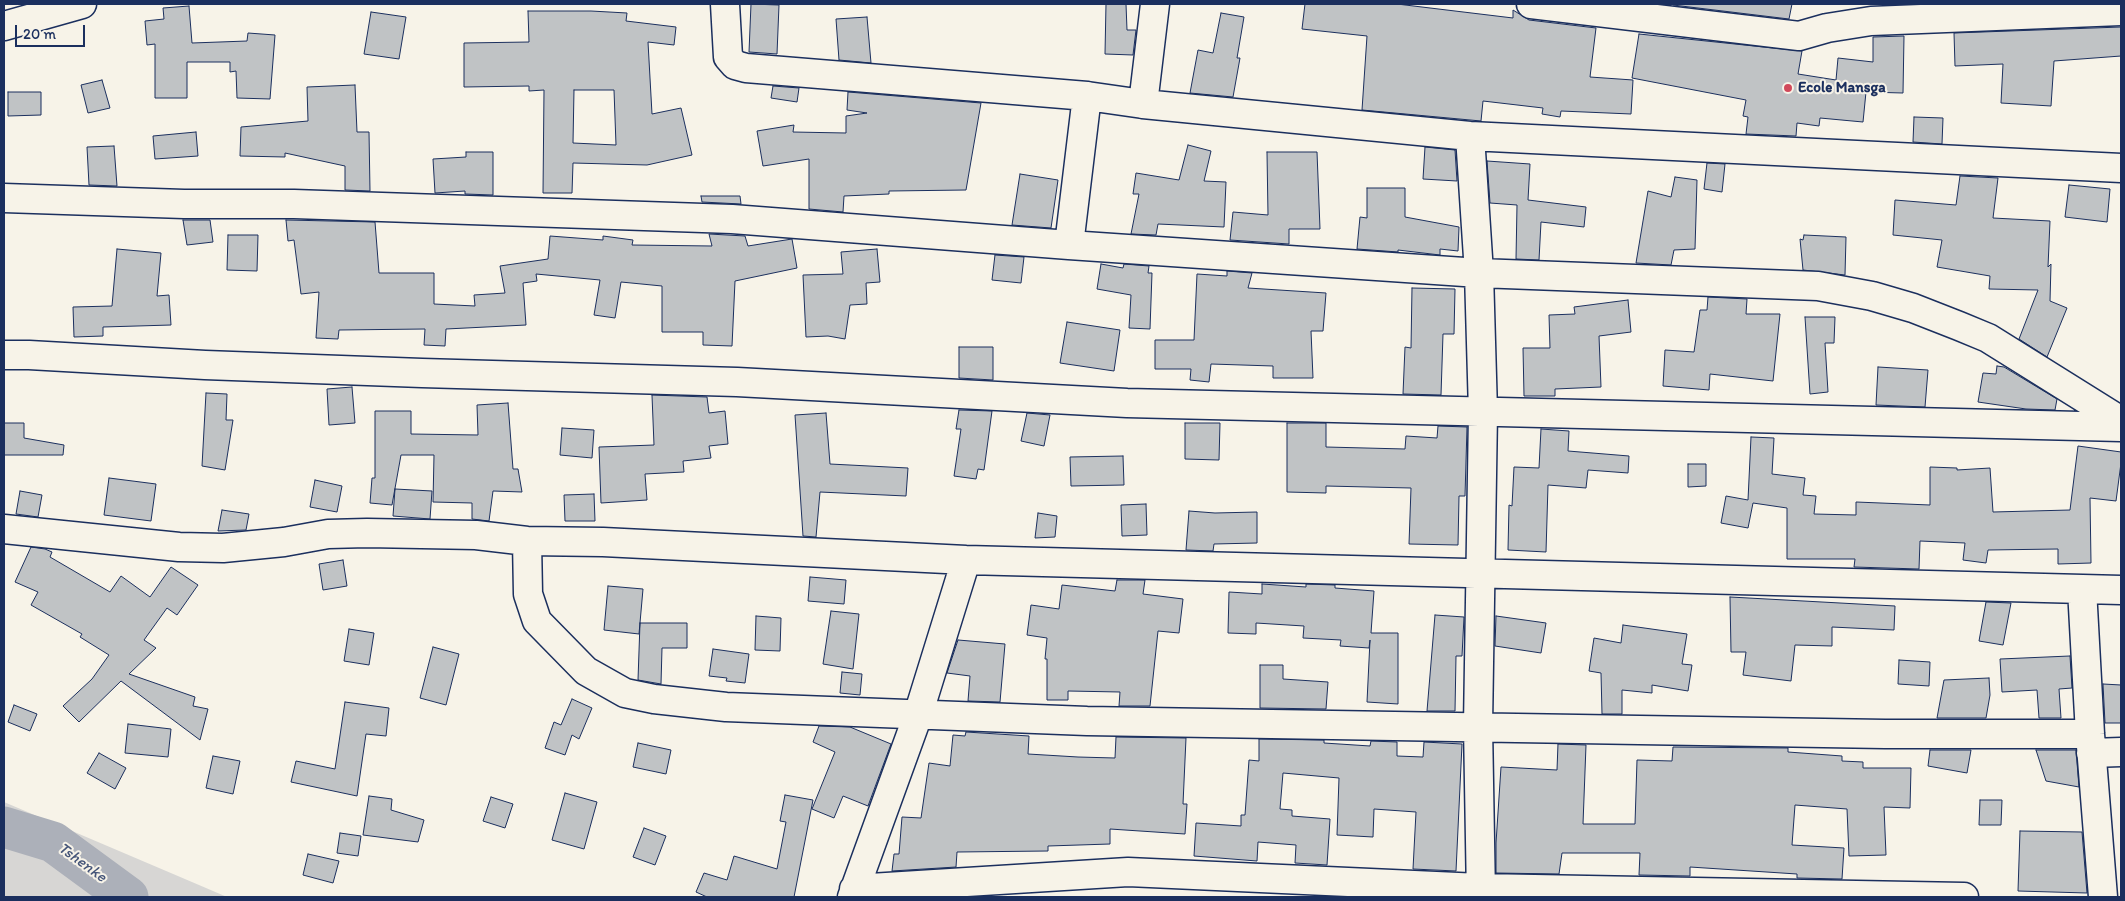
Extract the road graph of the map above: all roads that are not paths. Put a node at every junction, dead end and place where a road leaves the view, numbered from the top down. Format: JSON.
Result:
{"nodes":[{"id":1,"x":82,"y":4,"type":"edge"},
{"id":2,"x":724,"y":4,"type":"edge"},
{"id":3,"x":1155,"y":4,"type":"edge"},
{"id":4,"x":1531,"y":4,"type":"edge"},
{"id":5,"x":2121,"y":10,"type":"edge"},
{"id":6,"x":4,"y":26,"type":"edge"},
{"id":7,"x":1087,"y":96,"type":"junction"},
{"id":8,"x":1143,"y":104,"type":"junction"},
{"id":9,"x":1470,"y":136,"type":"junction"},
{"id":10,"x":2121,"y":168,"type":"edge"},
{"id":11,"x":4,"y":198,"type":"edge"},
{"id":12,"x":1070,"y":245,"type":"junction"},
{"id":13,"x":1479,"y":273,"type":"junction"},
{"id":14,"x":4,"y":355,"type":"edge"},
{"id":15,"x":1483,"y":412,"type":"junction"},
{"id":16,"x":2121,"y":421,"type":"edge"},
{"id":17,"x":2121,"y":427,"type":"edge"},
{"id":18,"x":4,"y":529,"type":"edge"},
{"id":19,"x":527,"y":541,"type":"junction"},
{"id":20,"x":966,"y":560,"type":"junction"},
{"id":21,"x":1480,"y":573,"type":"junction"},
{"id":22,"x":2082,"y":589,"type":"junction"},
{"id":23,"x":2121,"y":590,"type":"edge"},
{"id":24,"x":918,"y":715,"type":"junction"},
{"id":25,"x":1478,"y":726,"type":"junction"},
{"id":26,"x":2091,"y":743,"type":"junction"},
{"id":27,"x":2121,"y":752,"type":"edge"},
{"id":28,"x":853,"y":893,"type":"edge"},
{"id":29,"x":1480,"y":893,"type":"edge"},
{"id":30,"x":1964,"y":897,"type":"edge"},
{"id":31,"x":2103,"y":897,"type":"edge"}],
"edges":[{"from":1,"to":6,"type":"street"},
{"from":2,"to":7,"type":"street"},
{"from":3,"to":8,"type":"street"},
{"from":4,"to":5,"type":"street"},
{"from":7,"to":8,"type":"street"},
{"from":7,"to":12,"type":"street"},
{"from":8,"to":9,"type":"street"},
{"from":9,"to":10,"type":"street"},
{"from":9,"to":13,"type":"street"},
{"from":11,"to":12,"type":"street"},
{"from":12,"to":13,"type":"street"},
{"from":13,"to":15,"type":"street"},
{"from":13,"to":16,"type":"street"},
{"from":14,"to":15,"type":"street"},
{"from":15,"to":17,"type":"street"},
{"from":15,"to":21,"type":"street"},
{"from":18,"to":19,"type":"street"},
{"from":19,"to":20,"type":"street"},
{"from":19,"to":24,"type":"street"},
{"from":20,"to":21,"type":"street"},
{"from":20,"to":24,"type":"street"},
{"from":21,"to":22,"type":"street"},
{"from":21,"to":25,"type":"street"},
{"from":22,"to":23,"type":"street"},
{"from":22,"to":26,"type":"street"},
{"from":24,"to":25,"type":"street"},
{"from":24,"to":28,"type":"street"},
{"from":25,"to":26,"type":"street"},
{"from":25,"to":29,"type":"street"},
{"from":26,"to":27,"type":"street"},
{"from":26,"to":31,"type":"street"},
{"from":28,"to":29,"type":"street"},
{"from":29,"to":30,"type":"street"}]}
